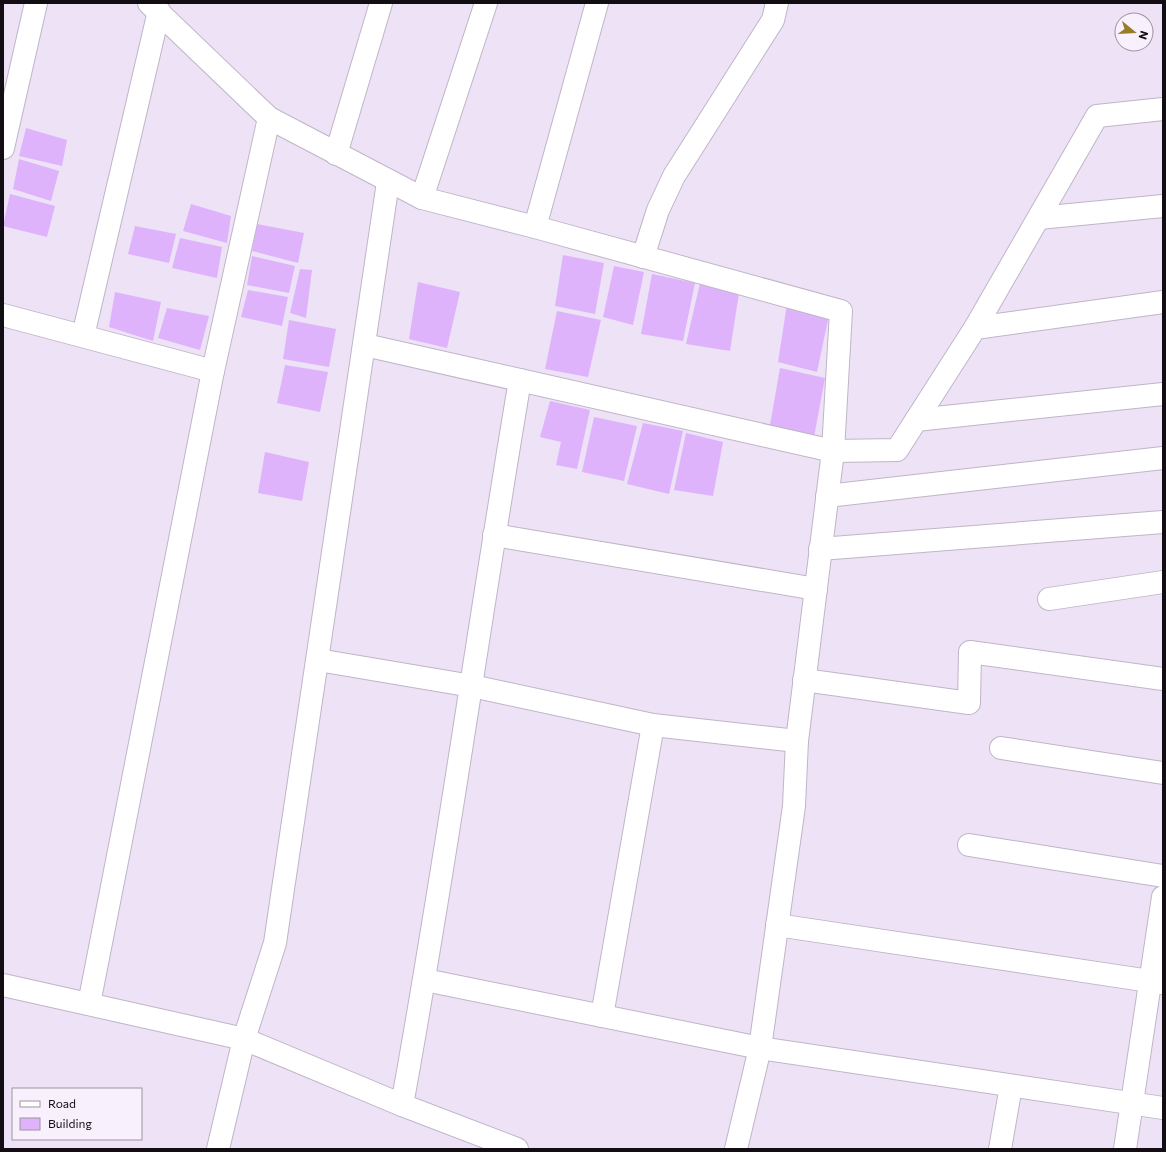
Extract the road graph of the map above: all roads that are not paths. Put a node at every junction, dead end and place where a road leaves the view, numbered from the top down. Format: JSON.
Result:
{"nodes":[{"id":1,"x":36,"y":3,"type":"edge"},
{"id":2,"x":381,"y":3,"type":"edge"},
{"id":3,"x":486,"y":3,"type":"edge"},
{"id":4,"x":597,"y":3,"type":"edge"},
{"id":5,"x":777,"y":3,"type":"edge"},
{"id":6,"x":154,"y":7,"type":"edge"},
{"id":7,"x":1163,"y":109,"type":"edge"},
{"id":8,"x":269,"y":118,"type":"junction"},
{"id":9,"x":3,"y":148,"type":"edge"},
{"id":10,"x":336,"y":154,"type":"junction"},
{"id":11,"x":388,"y":182,"type":"junction"},
{"id":12,"x":422,"y":198,"type":"junction"},
{"id":13,"x":1163,"y":206,"type":"edge"},
{"id":14,"x":1039,"y":218,"type":"junction"},
{"id":15,"x":535,"y":227,"type":"junction"},
{"id":16,"x":643,"y":257,"type":"junction"},
{"id":17,"x":1163,"y":302,"type":"edge"},
{"id":18,"x":3,"y":315,"type":"edge"},
{"id":19,"x":975,"y":328,"type":"junction"},
{"id":20,"x":82,"y":336,"type":"junction"},
{"id":21,"x":365,"y":345,"type":"junction"},
{"id":22,"x":213,"y":371,"type":"junction"},
{"id":23,"x":520,"y":380,"type":"junction"},
{"id":24,"x":1163,"y":394,"type":"edge"},
{"id":25,"x":916,"y":420,"type":"junction"},
{"id":26,"x":833,"y":451,"type":"junction"},
{"id":27,"x":1163,"y":458,"type":"edge"},
{"id":28,"x":827,"y":496,"type":"junction"},
{"id":29,"x":1163,"y":522,"type":"edge"},
{"id":30,"x":494,"y":535,"type":"junction"},
{"id":31,"x":820,"y":548,"type":"junction"},
{"id":32,"x":1163,"y":582,"type":"edge"},
{"id":33,"x":816,"y":589,"type":"junction"},
{"id":34,"x":1049,"y":599,"type":"dead end"},
{"id":35,"x":318,"y":660,"type":"junction"},
{"id":36,"x":1163,"y":679,"type":"edge"},
{"id":37,"x":804,"y":680,"type":"junction"},
{"id":38,"x":472,"y":686,"type":"junction"},
{"id":39,"x":653,"y":725,"type":"junction"},
{"id":40,"x":797,"y":741,"type":"junction"},
{"id":41,"x":1001,"y":748,"type":"dead end"},
{"id":42,"x":1163,"y":772,"type":"edge"},
{"id":43,"x":969,"y":845,"type":"dead end"},
{"id":44,"x":1163,"y":876,"type":"edge"},
{"id":45,"x":1163,"y":897,"type":"edge"},
{"id":46,"x":777,"y":925,"type":"junction"},
{"id":47,"x":424,"y":980,"type":"junction"},
{"id":48,"x":1157,"y":982,"type":"edge"},
{"id":49,"x":3,"y":985,"type":"edge"},
{"id":50,"x":89,"y":1004,"type":"junction"},
{"id":51,"x":602,"y":1016,"type":"junction"},
{"id":52,"x":244,"y":1039,"type":"junction"},
{"id":53,"x":760,"y":1048,"type":"junction"},
{"id":54,"x":1011,"y":1086,"type":"junction"},
{"id":55,"x":1132,"y":1104,"type":"junction"},
{"id":56,"x":402,"y":1105,"type":"junction"},
{"id":57,"x":1163,"y":1108,"type":"edge"},
{"id":58,"x":218,"y":1149,"type":"edge"},
{"id":59,"x":517,"y":1149,"type":"edge"},
{"id":60,"x":736,"y":1149,"type":"edge"},
{"id":61,"x":1000,"y":1149,"type":"edge"},
{"id":62,"x":1125,"y":1149,"type":"edge"}],
"edges":[{"from":1,"to":9,"type":"street"},
{"from":2,"to":10,"type":"street"},
{"from":3,"to":12,"type":"street"},
{"from":4,"to":15,"type":"street"},
{"from":5,"to":16,"type":"street"},
{"from":6,"to":8,"type":"street"},
{"from":6,"to":20,"type":"street"},
{"from":7,"to":14,"type":"street"},
{"from":8,"to":10,"type":"street"},
{"from":8,"to":22,"type":"street"},
{"from":10,"to":11,"type":"street"},
{"from":11,"to":12,"type":"street"},
{"from":11,"to":21,"type":"street"},
{"from":12,"to":15,"type":"street"},
{"from":13,"to":14,"type":"street"},
{"from":14,"to":19,"type":"street"},
{"from":15,"to":16,"type":"street"},
{"from":16,"to":26,"type":"street"},
{"from":17,"to":19,"type":"street"},
{"from":18,"to":20,"type":"street"},
{"from":19,"to":25,"type":"street"},
{"from":20,"to":22,"type":"street"},
{"from":21,"to":23,"type":"street"},
{"from":21,"to":35,"type":"street"},
{"from":22,"to":50,"type":"street"},
{"from":23,"to":26,"type":"street"},
{"from":23,"to":30,"type":"street"},
{"from":24,"to":25,"type":"street"},
{"from":25,"to":26,"type":"street"},
{"from":26,"to":28,"type":"street"},
{"from":27,"to":28,"type":"street"},
{"from":28,"to":31,"type":"street"},
{"from":29,"to":31,"type":"street"},
{"from":30,"to":33,"type":"street"},
{"from":30,"to":38,"type":"street"},
{"from":31,"to":33,"type":"street"},
{"from":32,"to":34,"type":"street"},
{"from":33,"to":37,"type":"street"},
{"from":35,"to":38,"type":"street"},
{"from":35,"to":52,"type":"street"},
{"from":36,"to":37,"type":"street"},
{"from":37,"to":40,"type":"street"},
{"from":38,"to":39,"type":"street"},
{"from":38,"to":47,"type":"street"},
{"from":39,"to":40,"type":"street"},
{"from":39,"to":51,"type":"street"},
{"from":40,"to":46,"type":"street"},
{"from":41,"to":42,"type":"street"},
{"from":43,"to":44,"type":"street"},
{"from":45,"to":48,"type":"street"},
{"from":46,"to":48,"type":"street"},
{"from":46,"to":53,"type":"street"},
{"from":47,"to":51,"type":"street"},
{"from":47,"to":56,"type":"street"},
{"from":48,"to":55,"type":"street"},
{"from":49,"to":50,"type":"street"},
{"from":50,"to":52,"type":"street"},
{"from":51,"to":53,"type":"street"},
{"from":52,"to":56,"type":"street"},
{"from":52,"to":58,"type":"street"},
{"from":53,"to":54,"type":"street"},
{"from":53,"to":60,"type":"street"},
{"from":54,"to":55,"type":"street"},
{"from":54,"to":61,"type":"street"},
{"from":55,"to":57,"type":"street"},
{"from":55,"to":62,"type":"street"},
{"from":56,"to":59,"type":"street"}]}
